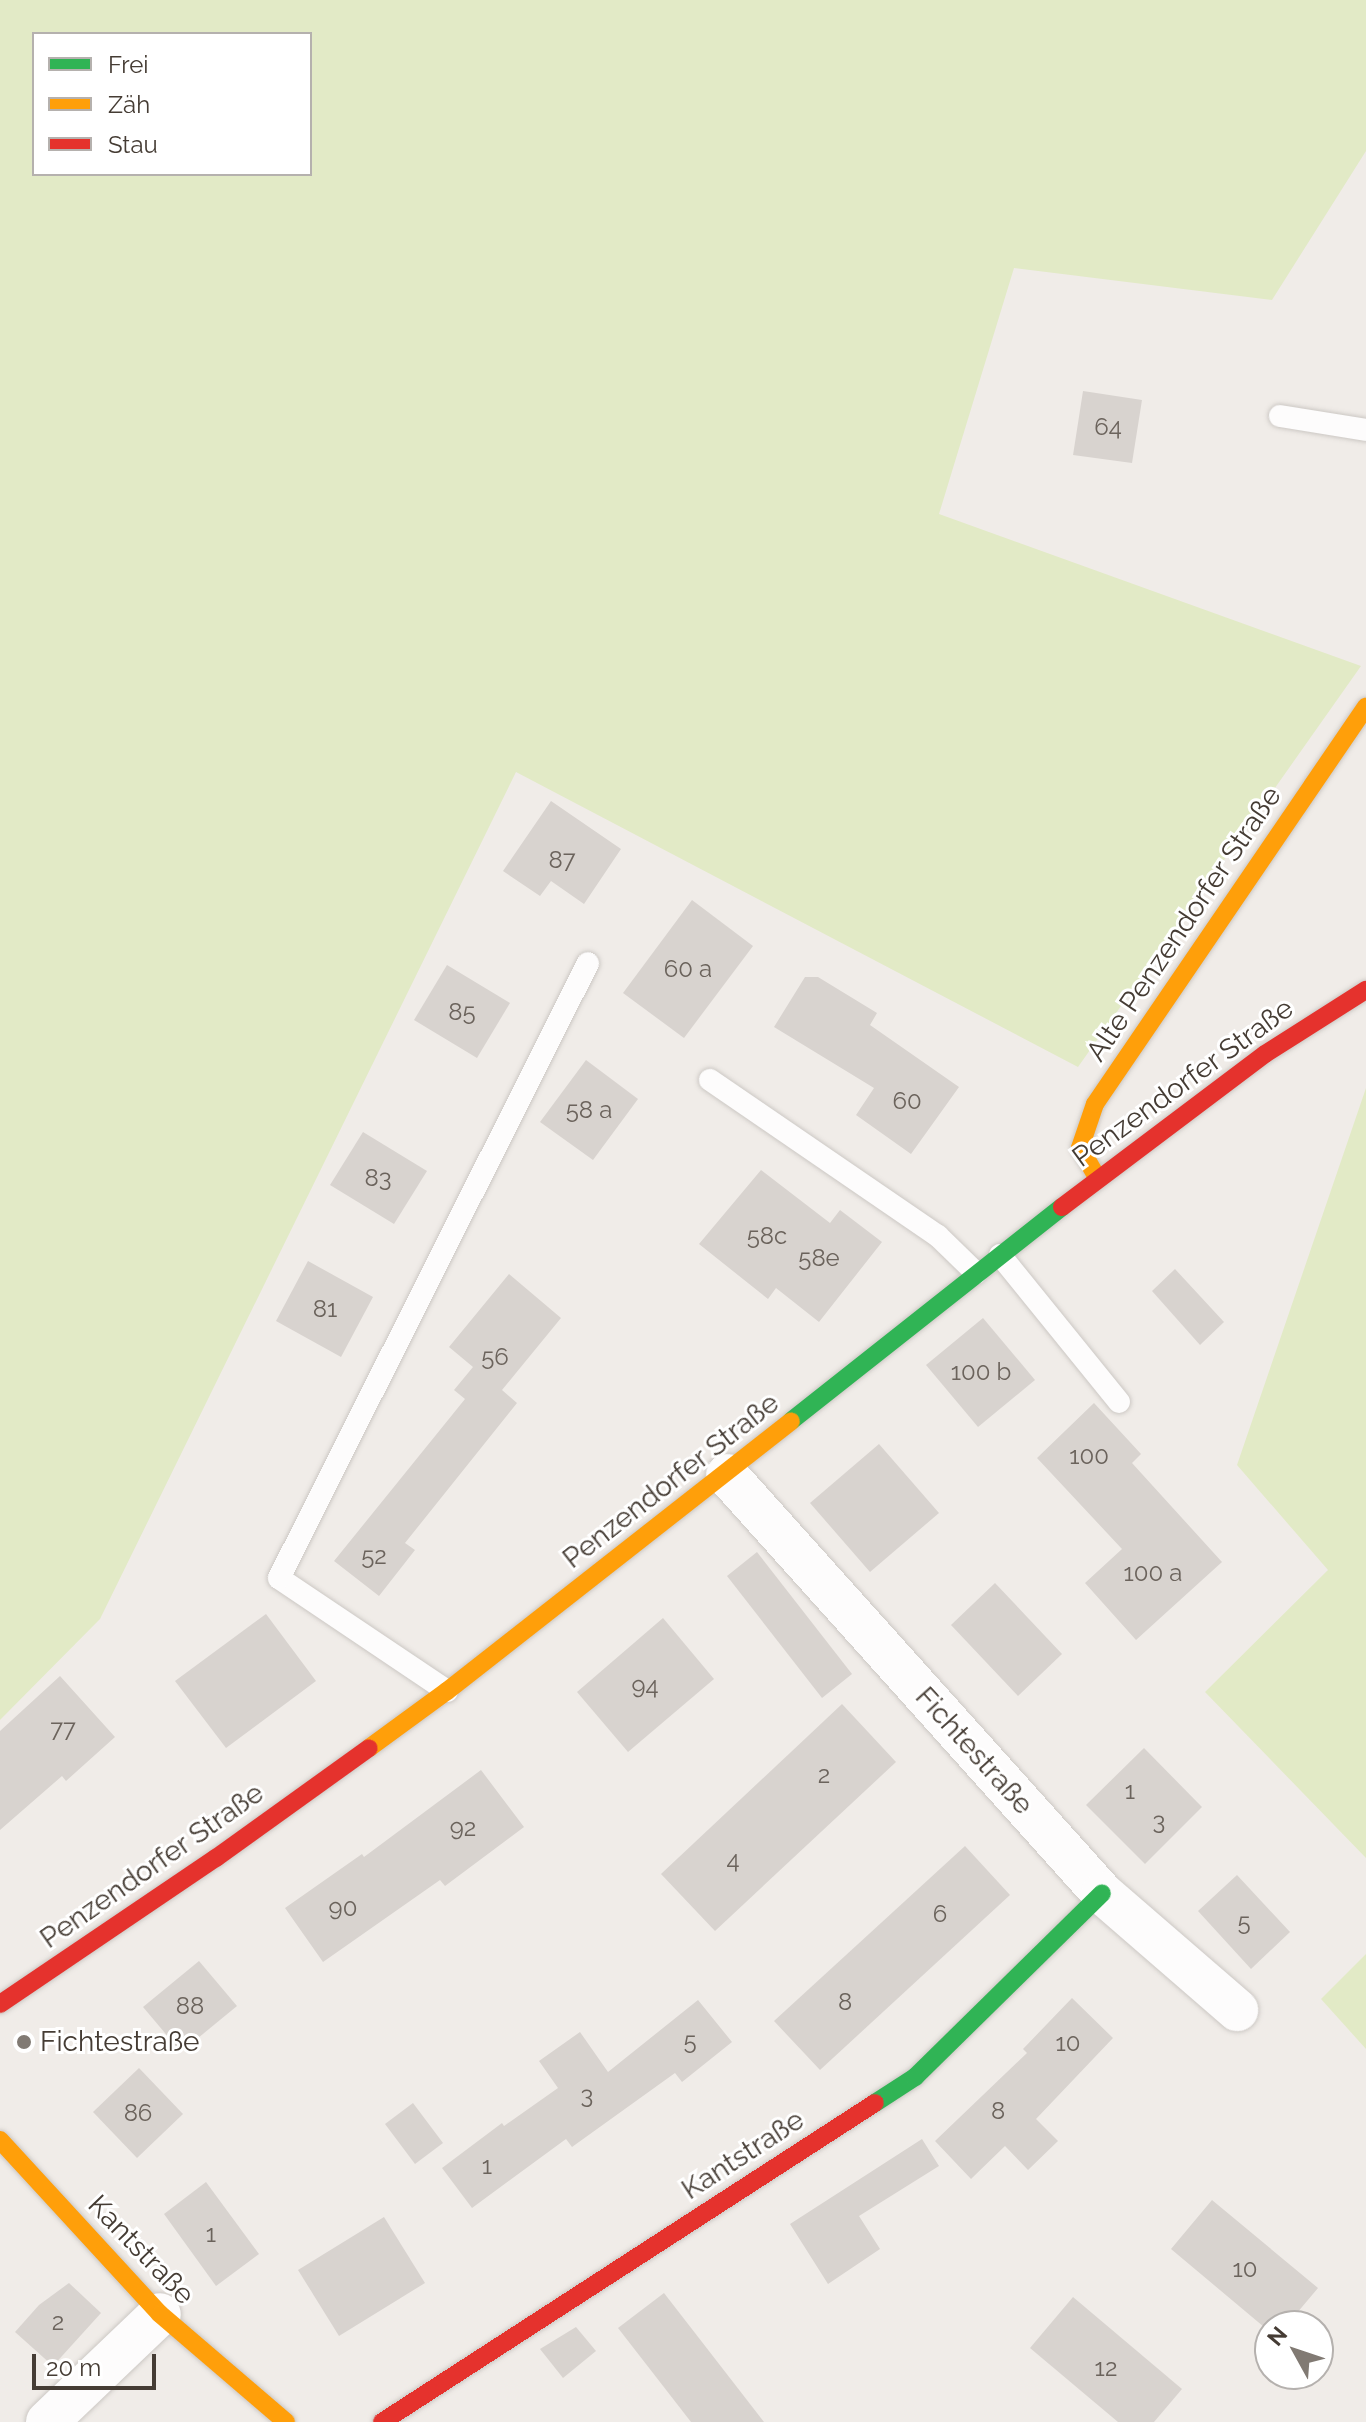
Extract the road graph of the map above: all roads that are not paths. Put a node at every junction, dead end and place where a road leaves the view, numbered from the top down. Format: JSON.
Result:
{"nodes":[{"id":1,"x":1280,"y":416,"type":"dead end"},
{"id":2,"x":1366,"y":430,"type":"edge"},
{"id":3,"x":1366,"y":707,"type":"edge"},
{"id":4,"x":588,"y":963,"type":"dead end"},
{"id":5,"x":1366,"y":990,"type":"edge"},
{"id":6,"x":710,"y":1080,"type":"dead end"},
{"id":7,"x":1098,"y":1179,"type":"junction"},
{"id":8,"x":1000,"y":1255,"type":"junction"},
{"id":9,"x":976,"y":1273,"type":"junction"},
{"id":10,"x":1119,"y":1402,"type":"dead end"},
{"id":11,"x":727,"y":1475,"type":"junction"},
{"id":12,"x":447,"y":1691,"type":"junction"},
{"id":13,"x":1102,"y":1893,"type":"junction"},
{"id":14,"x":0,"y":2004,"type":"edge"},
{"id":15,"x":1237,"y":2010,"type":"dead end"},
{"id":16,"x":0,"y":2140,"type":"edge"},
{"id":17,"x":160,"y":2314,"type":"junction"},
{"id":18,"x":47,"y":2422,"type":"edge"},
{"id":19,"x":286,"y":2422,"type":"edge"},
{"id":20,"x":382,"y":2422,"type":"edge"}],
"edges":[{"from":1,"to":2,"type":"lane"},
{"from":3,"to":7,"type":"street","name":"Alte Penzendorfer Straße"},
{"from":4,"to":12,"type":"lane"},
{"from":5,"to":7,"type":"street","name":"Penzendorfer Straße"},
{"from":6,"to":9,"type":"lane"},
{"from":7,"to":8,"type":"street","name":"Penzendorfer Straße"},
{"from":8,"to":9,"type":"street","name":"Penzendorfer Straße"},
{"from":8,"to":10,"type":"lane"},
{"from":9,"to":11,"type":"street","name":"Penzendorfer Straße"},
{"from":11,"to":12,"type":"street","name":"Penzendorfer Straße"},
{"from":11,"to":13,"type":"street","name":"Fichtestraße"},
{"from":12,"to":14,"type":"street","name":"Penzendorfer Straße"},
{"from":13,"to":15,"type":"street","name":"Fichtestraße"},
{"from":13,"to":20,"type":"street","name":"Kantstraße"},
{"from":16,"to":17,"type":"street","name":"Kantstraße"},
{"from":17,"to":18,"type":"street"},
{"from":17,"to":19,"type":"street","name":"Kantstraße"}]}
